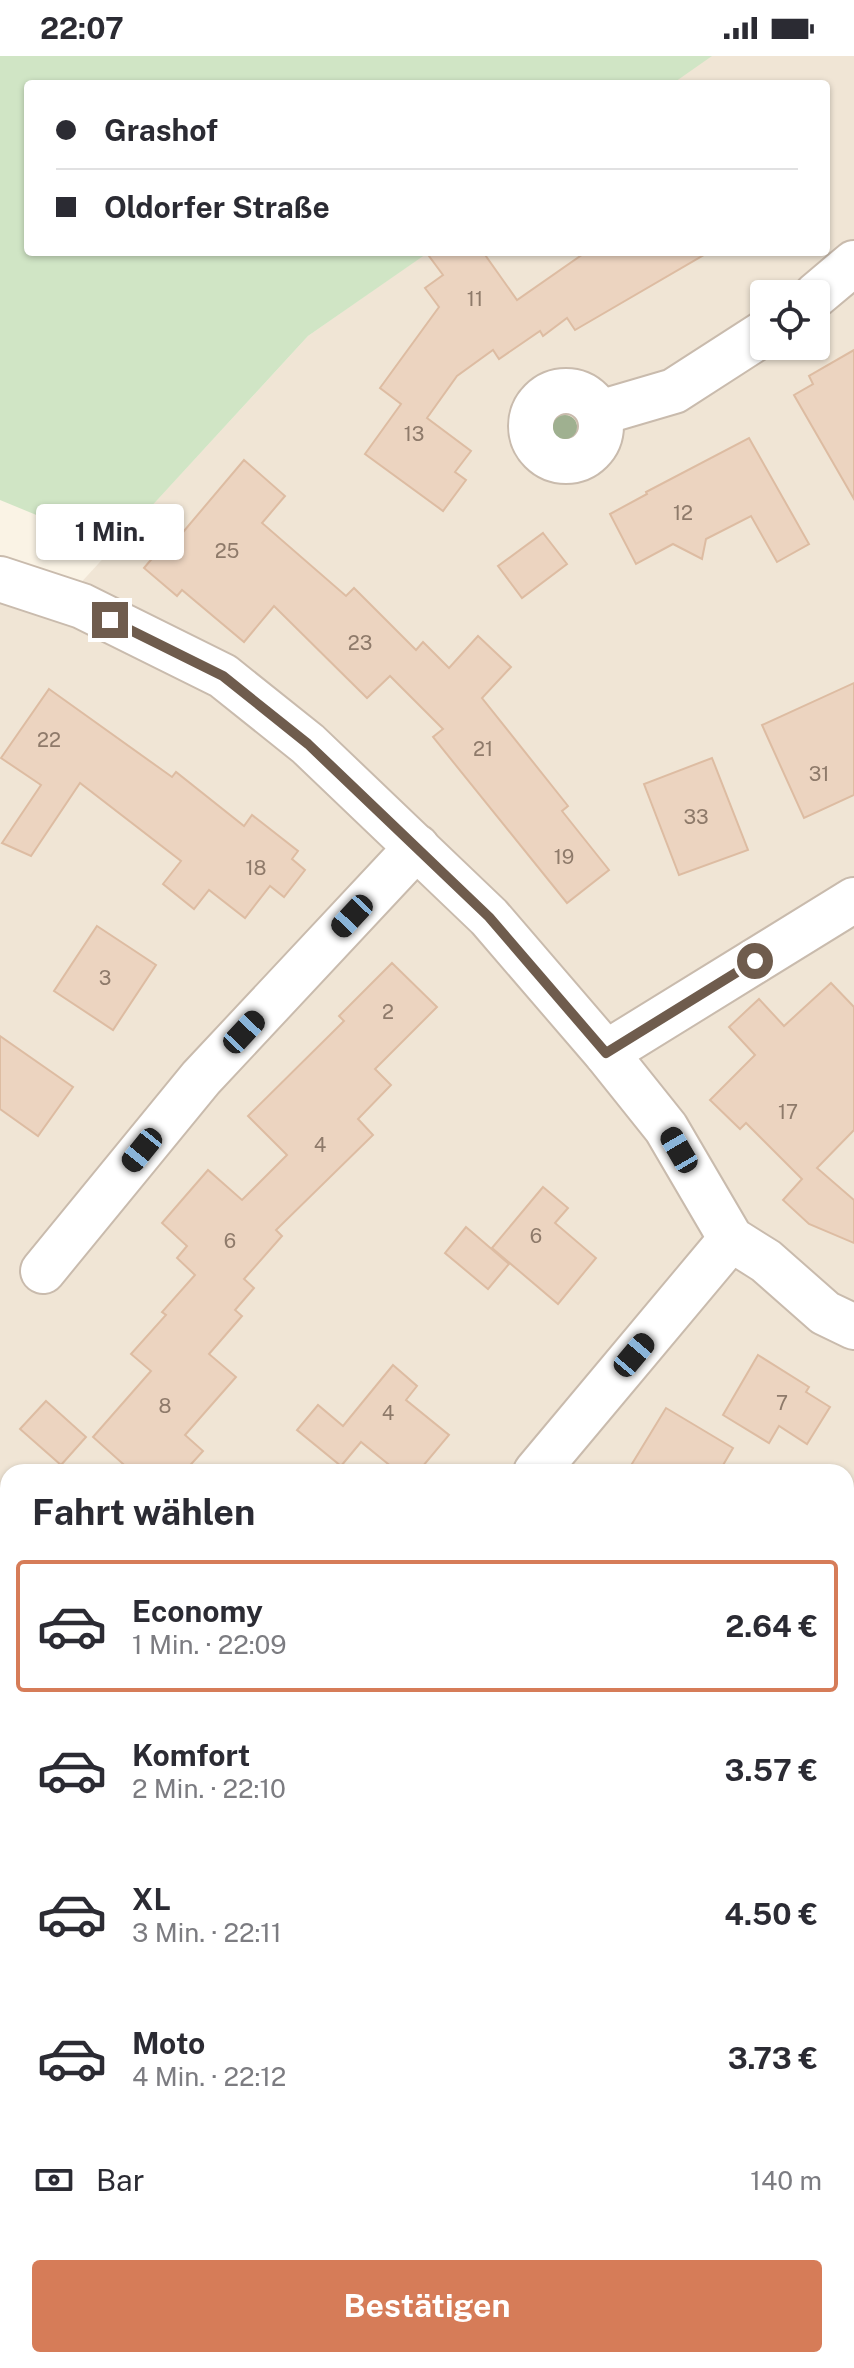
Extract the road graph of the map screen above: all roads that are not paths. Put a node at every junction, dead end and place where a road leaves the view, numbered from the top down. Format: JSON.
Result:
{"nodes":[{"id":1,"x":854,"y":263,"type":"edge"},
{"id":2,"x":830,"y":283,"type":"edge"},
{"id":3,"x":750,"y":342,"type":"edge"},
{"id":4,"x":599,"y":413,"type":"dead end"},
{"id":5,"x":0,"y":579,"type":"edge"},
{"id":6,"x":417,"y":847,"type":"junction"},
{"id":7,"x":854,"y":900,"type":"edge"},
{"id":8,"x":606,"y":1053,"type":"junction"},
{"id":9,"x":731,"y":1239,"type":"junction"},
{"id":10,"x":43,"y":1271,"type":"dead end"},
{"id":11,"x":854,"y":1327,"type":"edge"},
{"id":12,"x":543,"y":1464,"type":"edge"}],
"edges":[{"from":1,"to":2,"type":"street"},
{"from":3,"to":4,"type":"street"},
{"from":5,"to":6,"type":"street"},
{"from":6,"to":8,"type":"street"},
{"from":6,"to":10,"type":"street"},
{"from":7,"to":8,"type":"street"},
{"from":8,"to":9,"type":"street"},
{"from":9,"to":11,"type":"street"},
{"from":9,"to":12,"type":"street"}]}
